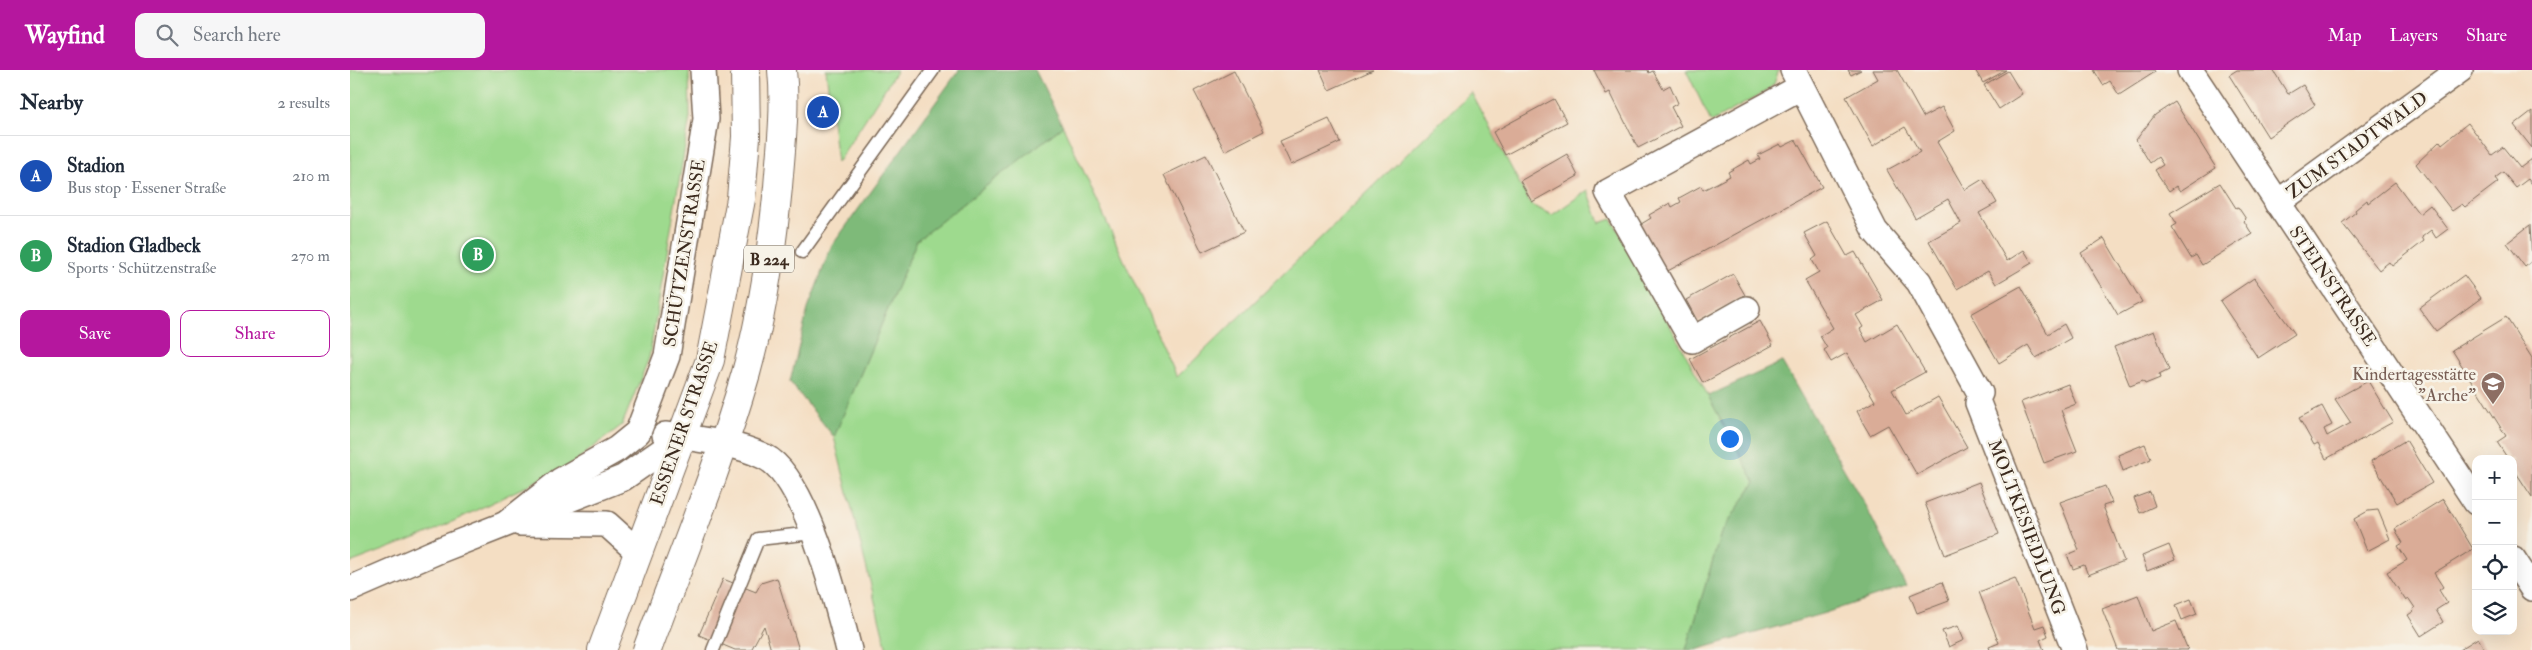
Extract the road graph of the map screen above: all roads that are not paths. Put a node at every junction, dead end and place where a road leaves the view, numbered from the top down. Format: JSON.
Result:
{"nodes":[{"id":1,"x":704,"y":70,"type":"edge"},
{"id":2,"x":745,"y":70,"type":"edge"},
{"id":3,"x":782,"y":70,"type":"edge"},
{"id":4,"x":933,"y":70,"type":"edge"},
{"id":5,"x":2190,"y":70,"type":"edge"},
{"id":6,"x":2460,"y":70,"type":"edge"},
{"id":7,"x":1797,"y":78,"type":"edge"},
{"id":8,"x":2277,"y":202,"type":"junction"},
{"id":9,"x":802,"y":252,"type":"dead end"},
{"id":10,"x":1747,"y":309,"type":"dead end"},
{"id":11,"x":638,"y":432,"type":"junction"},
{"id":12,"x":682,"y":437,"type":"junction"},
{"id":13,"x":724,"y":443,"type":"junction"},
{"id":14,"x":2475,"y":500,"type":"edge"},
{"id":15,"x":507,"y":523,"type":"junction"},
{"id":16,"x":813,"y":533,"type":"junction"},
{"id":17,"x":638,"y":552,"type":"junction"},
{"id":18,"x":2517,"y":565,"type":"edge"},
{"id":19,"x":2532,"y":588,"type":"edge"},
{"id":20,"x":350,"y":589,"type":"edge"},
{"id":21,"x":602,"y":650,"type":"edge"},
{"id":22,"x":647,"y":650,"type":"edge"},
{"id":23,"x":713,"y":650,"type":"edge"},
{"id":24,"x":849,"y":650,"type":"edge"},
{"id":25,"x":2075,"y":650,"type":"edge"}],
"edges":[{"from":1,"to":11,"type":"street","name":"SCHÜTZENSTRASSE"},
{"from":2,"to":12,"type":"main road","name":"ESSENER STRASSE","number":"B 224"},
{"from":3,"to":13,"type":"main road","number":"B 224"},
{"from":4,"to":9,"type":"lane"},
{"from":5,"to":8,"type":"street","name":"STEINSTRASSE"},
{"from":6,"to":8,"type":"street","name":"ZUM STADTWALD"},
{"from":7,"to":10,"type":"street"},
{"from":7,"to":25,"type":"street","name":"MOLTKESIEDLUNG"},
{"from":8,"to":14,"type":"street","name":"STEINSTRASSE"},
{"from":11,"to":12,"type":"street"},
{"from":11,"to":15,"type":"street"},
{"from":12,"to":13,"type":"street"},
{"from":12,"to":15,"type":"street"},
{"from":12,"to":17,"type":"main road","name":"ESSENER STRASSE","number":"B 224"},
{"from":13,"to":16,"type":"street"},
{"from":13,"to":22,"type":"main road","number":"B 224"},
{"from":15,"to":17,"type":"street"},
{"from":15,"to":20,"type":"street"},
{"from":16,"to":23,"type":"lane"},
{"from":16,"to":24,"type":"street"},
{"from":17,"to":21,"type":"main road","name":"ESSENER STRASSE","number":"B 224"},
{"from":18,"to":19,"type":"street"}]}
